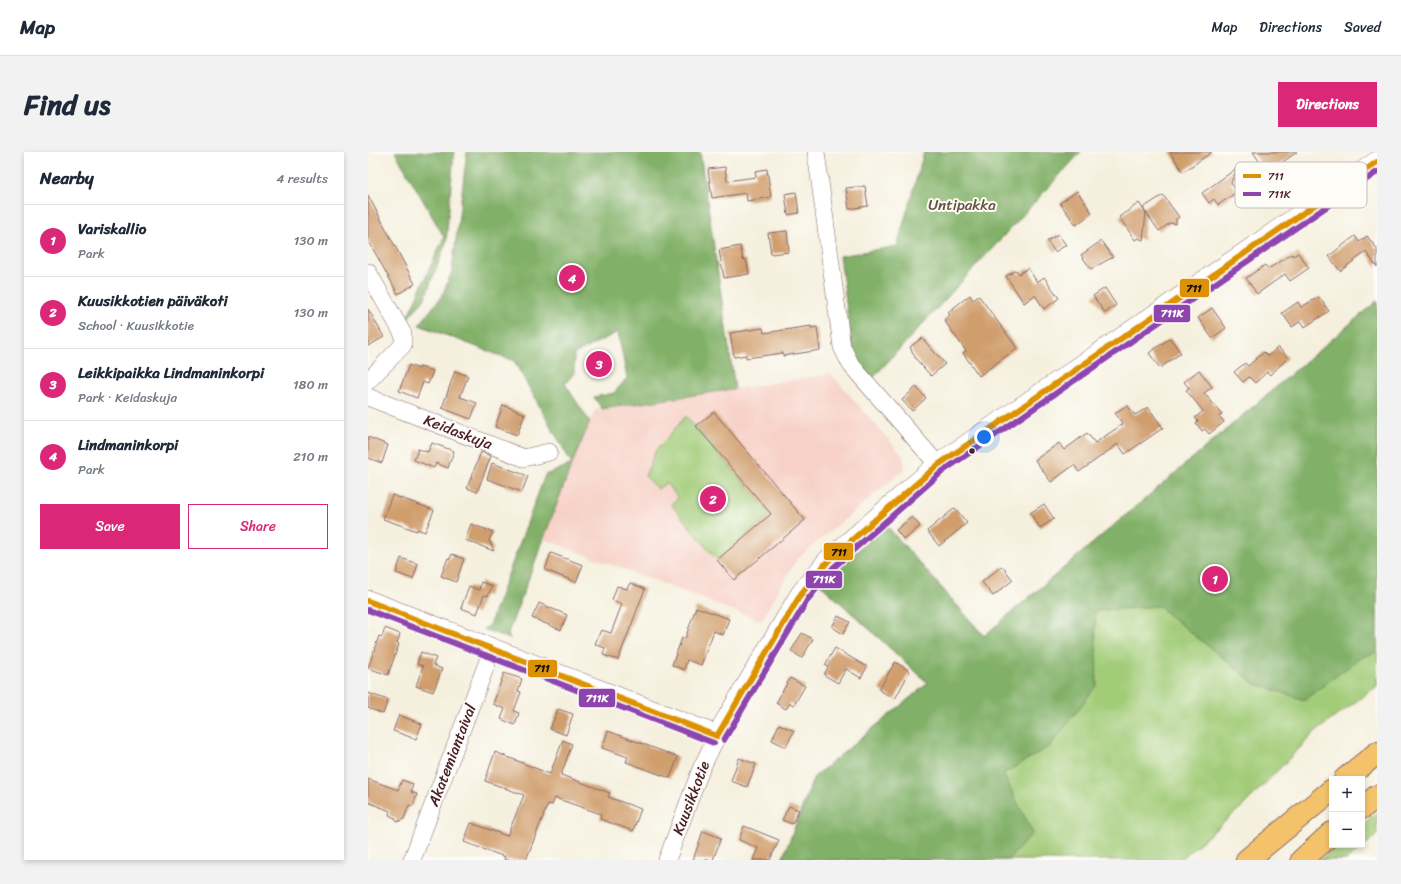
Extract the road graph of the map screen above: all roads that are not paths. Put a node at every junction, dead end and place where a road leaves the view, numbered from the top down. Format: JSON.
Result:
{"nodes":[{"id":1,"x":816,"y":152,"type":"edge"},
{"id":2,"x":1377,"y":162,"type":"edge"},
{"id":3,"x":1367,"y":169,"type":"edge"},
{"id":4,"x":1310,"y":208,"type":"edge"},
{"id":5,"x":368,"y":272,"type":"edge"},
{"id":6,"x":368,"y":381,"type":"edge"},
{"id":7,"x":368,"y":397,"type":"edge"},
{"id":8,"x":549,"y":452,"type":"dead end"},
{"id":9,"x":938,"y":465,"type":"junction"},
{"id":10,"x":368,"y":601,"type":"edge"},
{"id":11,"x":492,"y":650,"type":"junction"},
{"id":12,"x":718,"y":736,"type":"junction"},
{"id":13,"x":1377,"y":753,"type":"edge"},
{"id":14,"x":1349,"y":776,"type":"edge"},
{"id":15,"x":1329,"y":792,"type":"edge"},
{"id":16,"x":1377,"y":796,"type":"edge"},
{"id":17,"x":1365,"y":806,"type":"edge"},
{"id":18,"x":1329,"y":836,"type":"edge"},
{"id":19,"x":412,"y":860,"type":"edge"},
{"id":20,"x":667,"y":860,"type":"edge"},
{"id":21,"x":1247,"y":860,"type":"edge"},
{"id":22,"x":1302,"y":860,"type":"edge"}],
"edges":[{"from":1,"to":9,"type":"street"},
{"from":2,"to":3,"type":"street","name":"Kuusikkotie"},
{"from":4,"to":9,"type":"street","name":"Kuusikkotie"},
{"from":5,"to":6,"type":"street"},
{"from":7,"to":8,"type":"street","name":"Keidaskuja"},
{"from":9,"to":12,"type":"street","name":"Kuusikkotie"},
{"from":10,"to":11,"type":"street"},
{"from":11,"to":12,"type":"street"},
{"from":11,"to":19,"type":"street","name":"Akatemiantaival"},
{"from":12,"to":20,"type":"street","name":"Kuusikkotie"},
{"from":13,"to":14,"type":"highway"},
{"from":15,"to":21,"type":"highway"},
{"from":16,"to":17,"type":"highway"},
{"from":18,"to":22,"type":"highway"}]}
